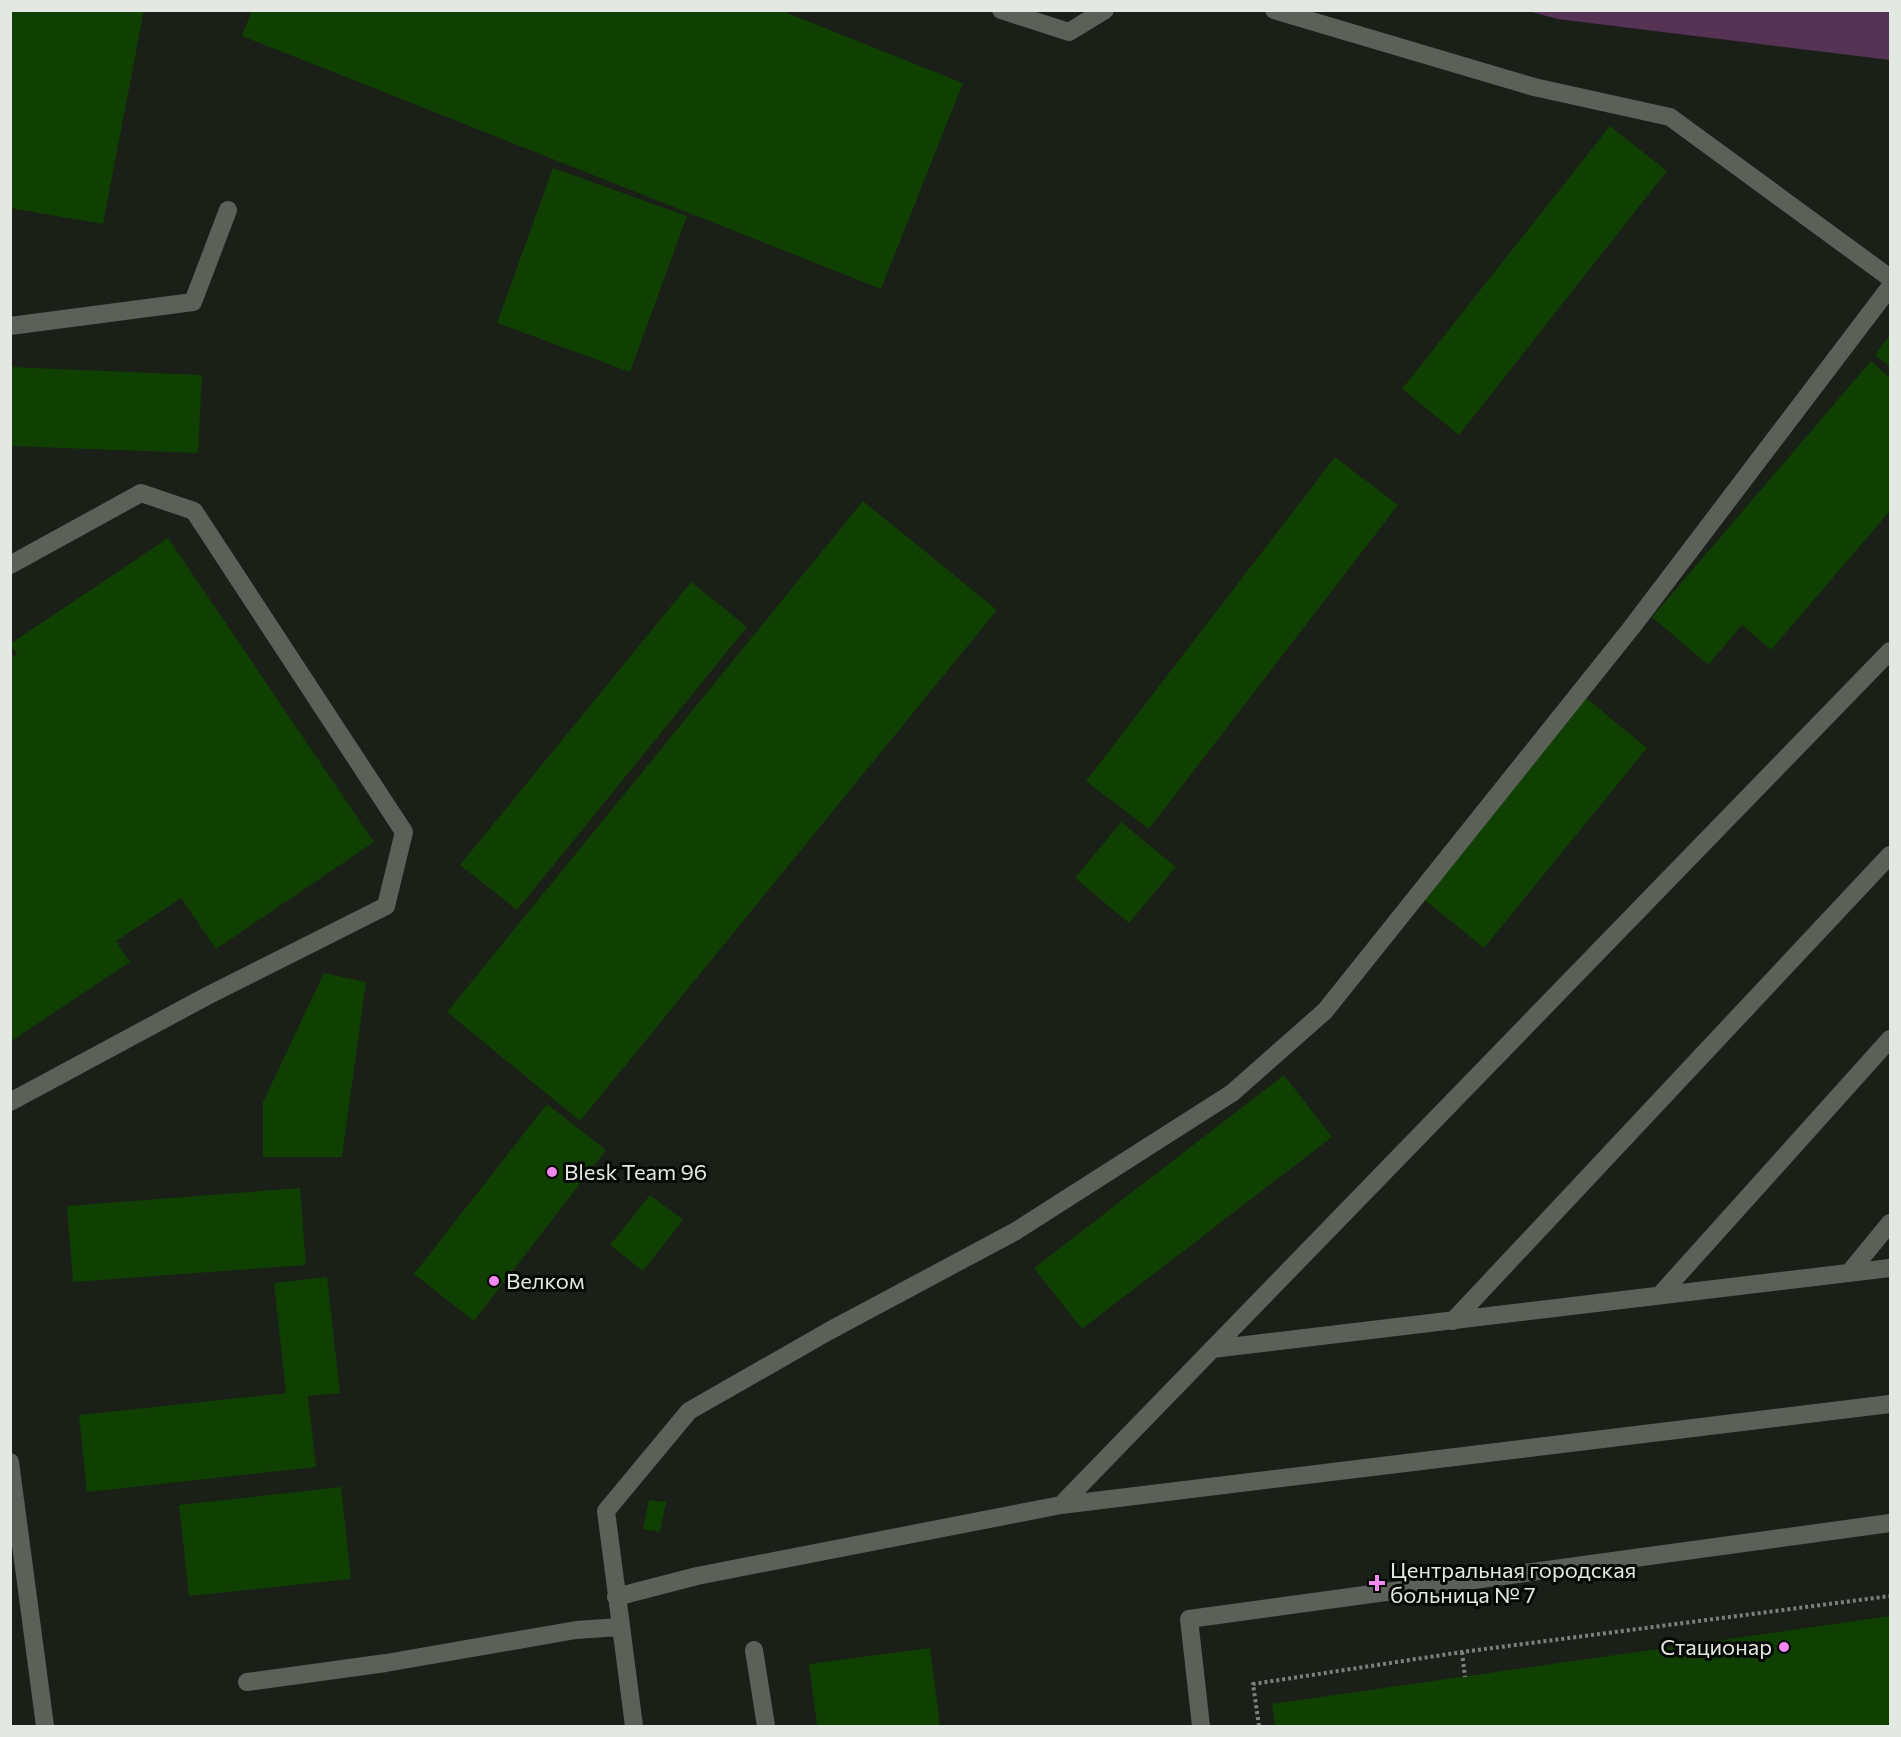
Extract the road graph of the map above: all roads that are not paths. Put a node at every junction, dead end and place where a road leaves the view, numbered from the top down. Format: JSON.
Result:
{"nodes":[{"id":1,"x":1000,"y":10,"type":"edge"},
{"id":2,"x":1105,"y":10,"type":"edge"},
{"id":3,"x":1274,"y":10,"type":"edge"},
{"id":4,"x":228,"y":210,"type":"dead end"},
{"id":5,"x":1890,"y":278,"type":"edge"},
{"id":6,"x":1890,"y":287,"type":"edge"},
{"id":7,"x":10,"y":326,"type":"edge"},
{"id":8,"x":10,"y":564,"type":"edge"},
{"id":9,"x":1890,"y":651,"type":"edge"},
{"id":10,"x":1890,"y":855,"type":"edge"},
{"id":11,"x":1890,"y":1040,"type":"edge"},
{"id":12,"x":10,"y":1102,"type":"edge"},
{"id":13,"x":1890,"y":1223,"type":"edge"},
{"id":14,"x":1890,"y":1268,"type":"edge"},
{"id":15,"x":1849,"y":1273,"type":"junction"},
{"id":16,"x":1660,"y":1295,"type":"junction"},
{"id":17,"x":1453,"y":1321,"type":"junction"},
{"id":18,"x":1212,"y":1349,"type":"junction"},
{"id":19,"x":1890,"y":1404,"type":"edge"},
{"id":20,"x":10,"y":1462,"type":"edge"},
{"id":21,"x":1061,"y":1505,"type":"junction"},
{"id":22,"x":1890,"y":1523,"type":"edge"},
{"id":23,"x":616,"y":1597,"type":"junction"},
{"id":24,"x":620,"y":1627,"type":"junction"},
{"id":25,"x":754,"y":1650,"type":"dead end"},
{"id":26,"x":246,"y":1682,"type":"dead end"},
{"id":27,"x":45,"y":1726,"type":"edge"},
{"id":28,"x":634,"y":1726,"type":"edge"},
{"id":29,"x":766,"y":1726,"type":"edge"},
{"id":30,"x":1201,"y":1726,"type":"edge"}],
"edges":[{"from":1,"to":2,"type":"lane"},
{"from":3,"to":5,"type":"lane"},
{"from":4,"to":7,"type":"lane"},
{"from":6,"to":23,"type":"lane"},
{"from":8,"to":12,"type":"lane"},
{"from":9,"to":18,"type":"lane"},
{"from":10,"to":17,"type":"lane"},
{"from":11,"to":16,"type":"lane"},
{"from":13,"to":15,"type":"lane"},
{"from":14,"to":15,"type":"lane"},
{"from":15,"to":16,"type":"lane"},
{"from":16,"to":17,"type":"lane"},
{"from":17,"to":18,"type":"lane"},
{"from":18,"to":21,"type":"lane"},
{"from":19,"to":21,"type":"lane"},
{"from":20,"to":27,"type":"lane"},
{"from":21,"to":23,"type":"lane"},
{"from":22,"to":30,"type":"lane"},
{"from":23,"to":24,"type":"lane"},
{"from":24,"to":26,"type":"lane"},
{"from":24,"to":28,"type":"lane"},
{"from":25,"to":29,"type":"lane"}]}
